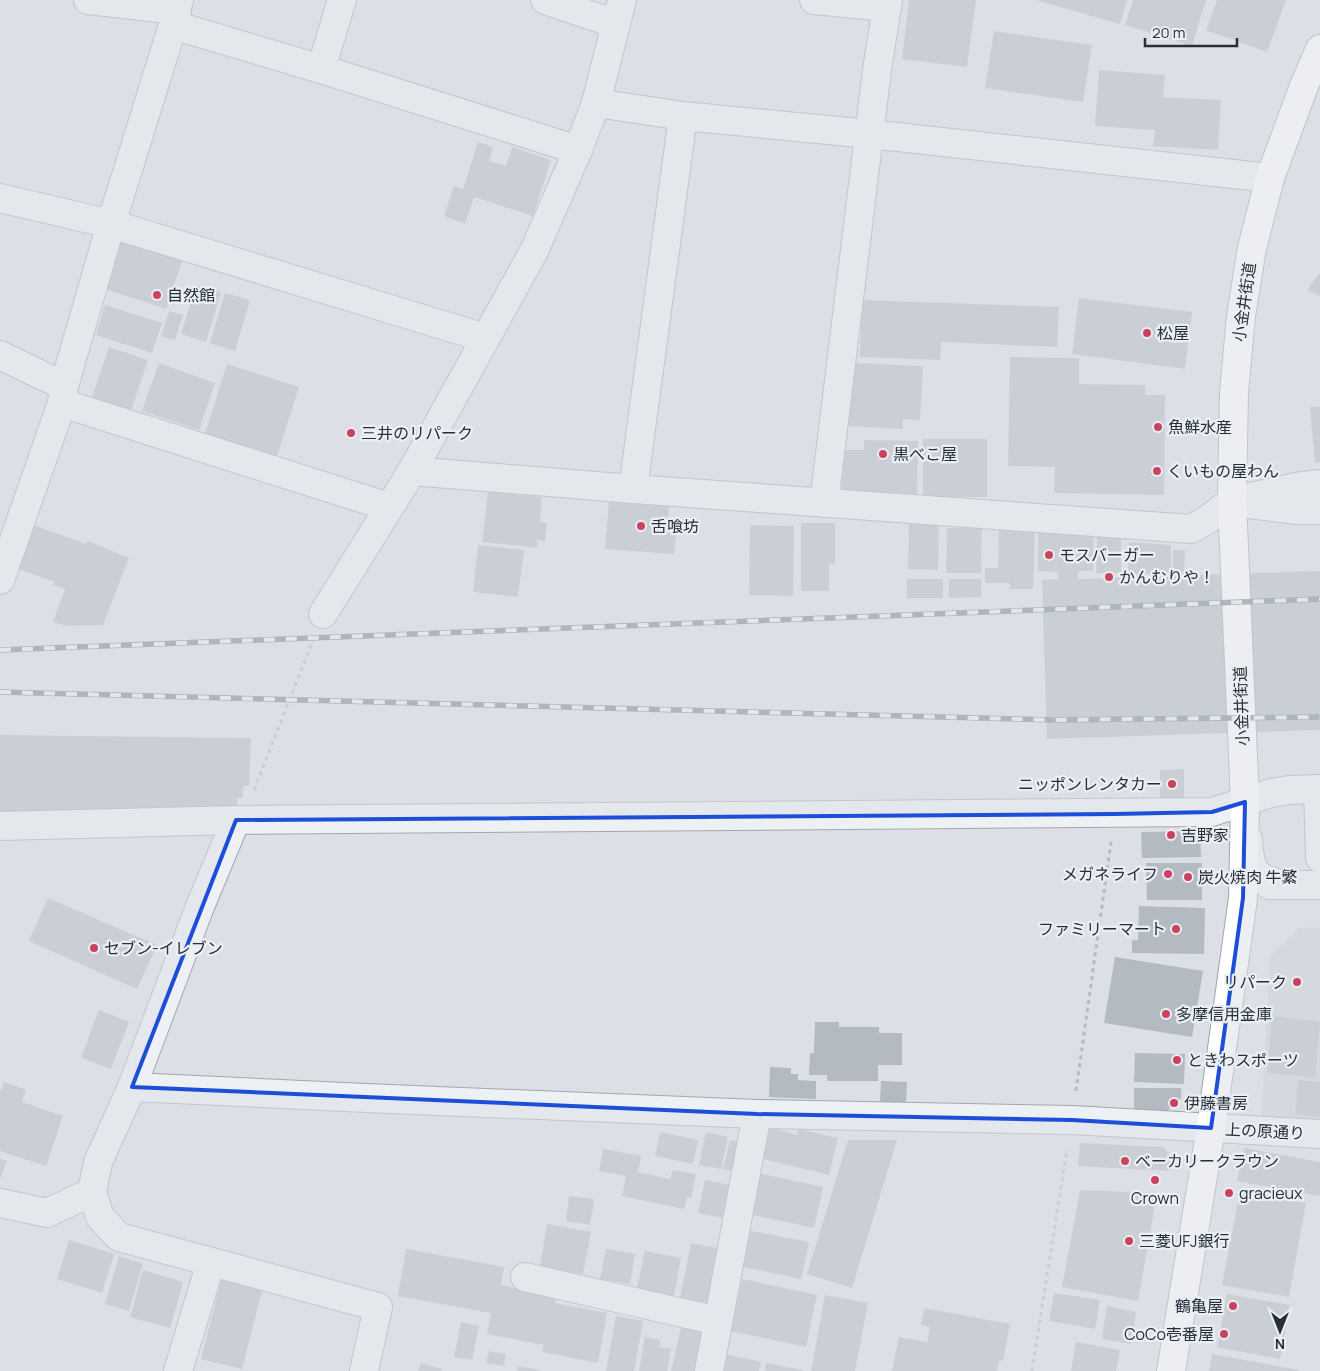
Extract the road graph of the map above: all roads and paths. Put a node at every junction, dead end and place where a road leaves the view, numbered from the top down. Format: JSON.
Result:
{"nodes":[{"id":1,"x":88,"y":0,"type":"edge"},
{"id":2,"x":342,"y":0,"type":"edge"},
{"id":3,"x":545,"y":0,"type":"edge"},
{"id":4,"x":814,"y":0,"type":"edge"},
{"id":5,"x":888,"y":3,"type":"edge"},
{"id":6,"x":176,"y":12,"type":"edge"},
{"id":7,"x":619,"y":12,"type":"edge"},
{"id":8,"x":1320,"y":49,"type":"edge"},
{"id":9,"x":321,"y":69,"type":"junction"},
{"id":10,"x":596,"y":104,"type":"junction"},
{"id":11,"x":684,"y":116,"type":"junction"},
{"id":12,"x":870,"y":134,"type":"junction"},
{"id":13,"x":578,"y":150,"type":"junction"},
{"id":14,"x":1270,"y":178,"type":"junction"},
{"id":15,"x":0,"y":198,"type":"edge"},
{"id":16,"x":111,"y":224,"type":"junction"},
{"id":17,"x":485,"y":338,"type":"junction"},
{"id":18,"x":0,"y":355,"type":"edge"},
{"id":19,"x":63,"y":394,"type":"junction"},
{"id":20,"x":412,"y":471,"type":"junction"},
{"id":21,"x":1320,"y":484,"type":"edge"},
{"id":22,"x":633,"y":490,"type":"junction"},
{"id":23,"x":1232,"y":501,"type":"junction"},
{"id":24,"x":824,"y":503,"type":"junction"},
{"id":25,"x":389,"y":506,"type":"junction"},
{"id":26,"x":1320,"y":510,"type":"edge"},
{"id":27,"x":0,"y":580,"type":"edge"},
{"id":28,"x":323,"y":614,"type":"joint"},
{"id":29,"x":240,"y":770,"type":"dead end"},
{"id":30,"x":1319,"y":789,"type":"edge"},
{"id":31,"x":1245,"y":802,"type":"junction"},
{"id":32,"x":238,"y":809,"type":"junction"},
{"id":33,"x":1114,"y":814,"type":"junction"},
{"id":34,"x":0,"y":826,"type":"edge"},
{"id":35,"x":1320,"y":858,"type":"edge"},
{"id":36,"x":1288,"y":885,"type":"junction"},
{"id":37,"x":1320,"y":885,"type":"edge"},
{"id":38,"x":1243,"y":898,"type":"junction"},
{"id":39,"x":132,"y":1087,"type":"junction"},
{"id":40,"x":757,"y":1114,"type":"junction"},
{"id":41,"x":1072,"y":1120,"type":"junction"},
{"id":42,"x":1211,"y":1128,"type":"junction"},
{"id":43,"x":1320,"y":1134,"type":"edge"},
{"id":44,"x":92,"y":1192,"type":"junction"},
{"id":45,"x":0,"y":1203,"type":"edge"},
{"id":46,"x":211,"y":1262,"type":"junction"},
{"id":47,"x":525,"y":1277,"type":"dead end"},
{"id":48,"x":718,"y":1321,"type":"junction"},
{"id":49,"x":178,"y":1371,"type":"edge"},
{"id":50,"x":364,"y":1371,"type":"edge"},
{"id":51,"x":709,"y":1371,"type":"edge"},
{"id":52,"x":1032,"y":1371,"type":"edge"},
{"id":53,"x":1170,"y":1371,"type":"edge"}],
"edges":[{"from":1,"to":6,"type":"street"},
{"from":2,"to":9,"type":"street"},
{"from":3,"to":7,"type":"street"},
{"from":4,"to":5,"type":"street"},
{"from":5,"to":12,"type":"street"},
{"from":6,"to":9,"type":"street"},
{"from":6,"to":16,"type":"street"},
{"from":7,"to":10,"type":"street"},
{"from":8,"to":14,"type":"main road","name":"小金井街道"},
{"from":9,"to":13,"type":"street"},
{"from":10,"to":11,"type":"street"},
{"from":10,"to":13,"type":"street"},
{"from":11,"to":12,"type":"street"},
{"from":11,"to":22,"type":"street"},
{"from":12,"to":14,"type":"street"},
{"from":12,"to":24,"type":"street"},
{"from":13,"to":17,"type":"street"},
{"from":14,"to":23,"type":"main road","name":"小金井街道"},
{"from":15,"to":16,"type":"street"},
{"from":16,"to":17,"type":"street"},
{"from":16,"to":19,"type":"street"},
{"from":17,"to":20,"type":"street"},
{"from":18,"to":19,"type":"street"},
{"from":19,"to":25,"type":"street"},
{"from":19,"to":27,"type":"street"},
{"from":20,"to":22,"type":"street"},
{"from":20,"to":25,"type":"street"},
{"from":21,"to":23,"type":"street"},
{"from":22,"to":24,"type":"street"},
{"from":23,"to":24,"type":"street"},
{"from":23,"to":26,"type":"street"},
{"from":23,"to":31,"type":"main road","name":"小金井街道"},
{"from":25,"to":28,"type":"street"},
{"from":28,"to":32,"type":"path"},
{"from":29,"to":32,"type":"path"},
{"from":30,"to":31,"type":"street"},
{"from":30,"to":35,"type":"street"},
{"from":31,"to":33,"type":"street"},
{"from":31,"to":36,"type":"street"},
{"from":31,"to":38,"type":"main road","name":"小金井街道"},
{"from":32,"to":33,"type":"street"},
{"from":32,"to":34,"type":"street"},
{"from":32,"to":39,"type":"street"},
{"from":33,"to":41,"type":"path"},
{"from":36,"to":37,"type":"street"},
{"from":36,"to":38,"type":"street"},
{"from":38,"to":42,"type":"main road","name":"小金井街道"},
{"from":39,"to":40,"type":"street","name":"上の原通り"},
{"from":39,"to":44,"type":"street"},
{"from":40,"to":41,"type":"street","name":"上の原通り"},
{"from":40,"to":48,"type":"street"},
{"from":41,"to":42,"type":"street","name":"上の原通り"},
{"from":41,"to":52,"type":"path"},
{"from":42,"to":43,"type":"street","name":"上の原通り"},
{"from":42,"to":53,"type":"main road","name":"小金井街道"},
{"from":44,"to":45,"type":"street"},
{"from":44,"to":46,"type":"street"},
{"from":46,"to":49,"type":"street"},
{"from":46,"to":50,"type":"street"},
{"from":47,"to":48,"type":"street"},
{"from":48,"to":51,"type":"street"}]}
